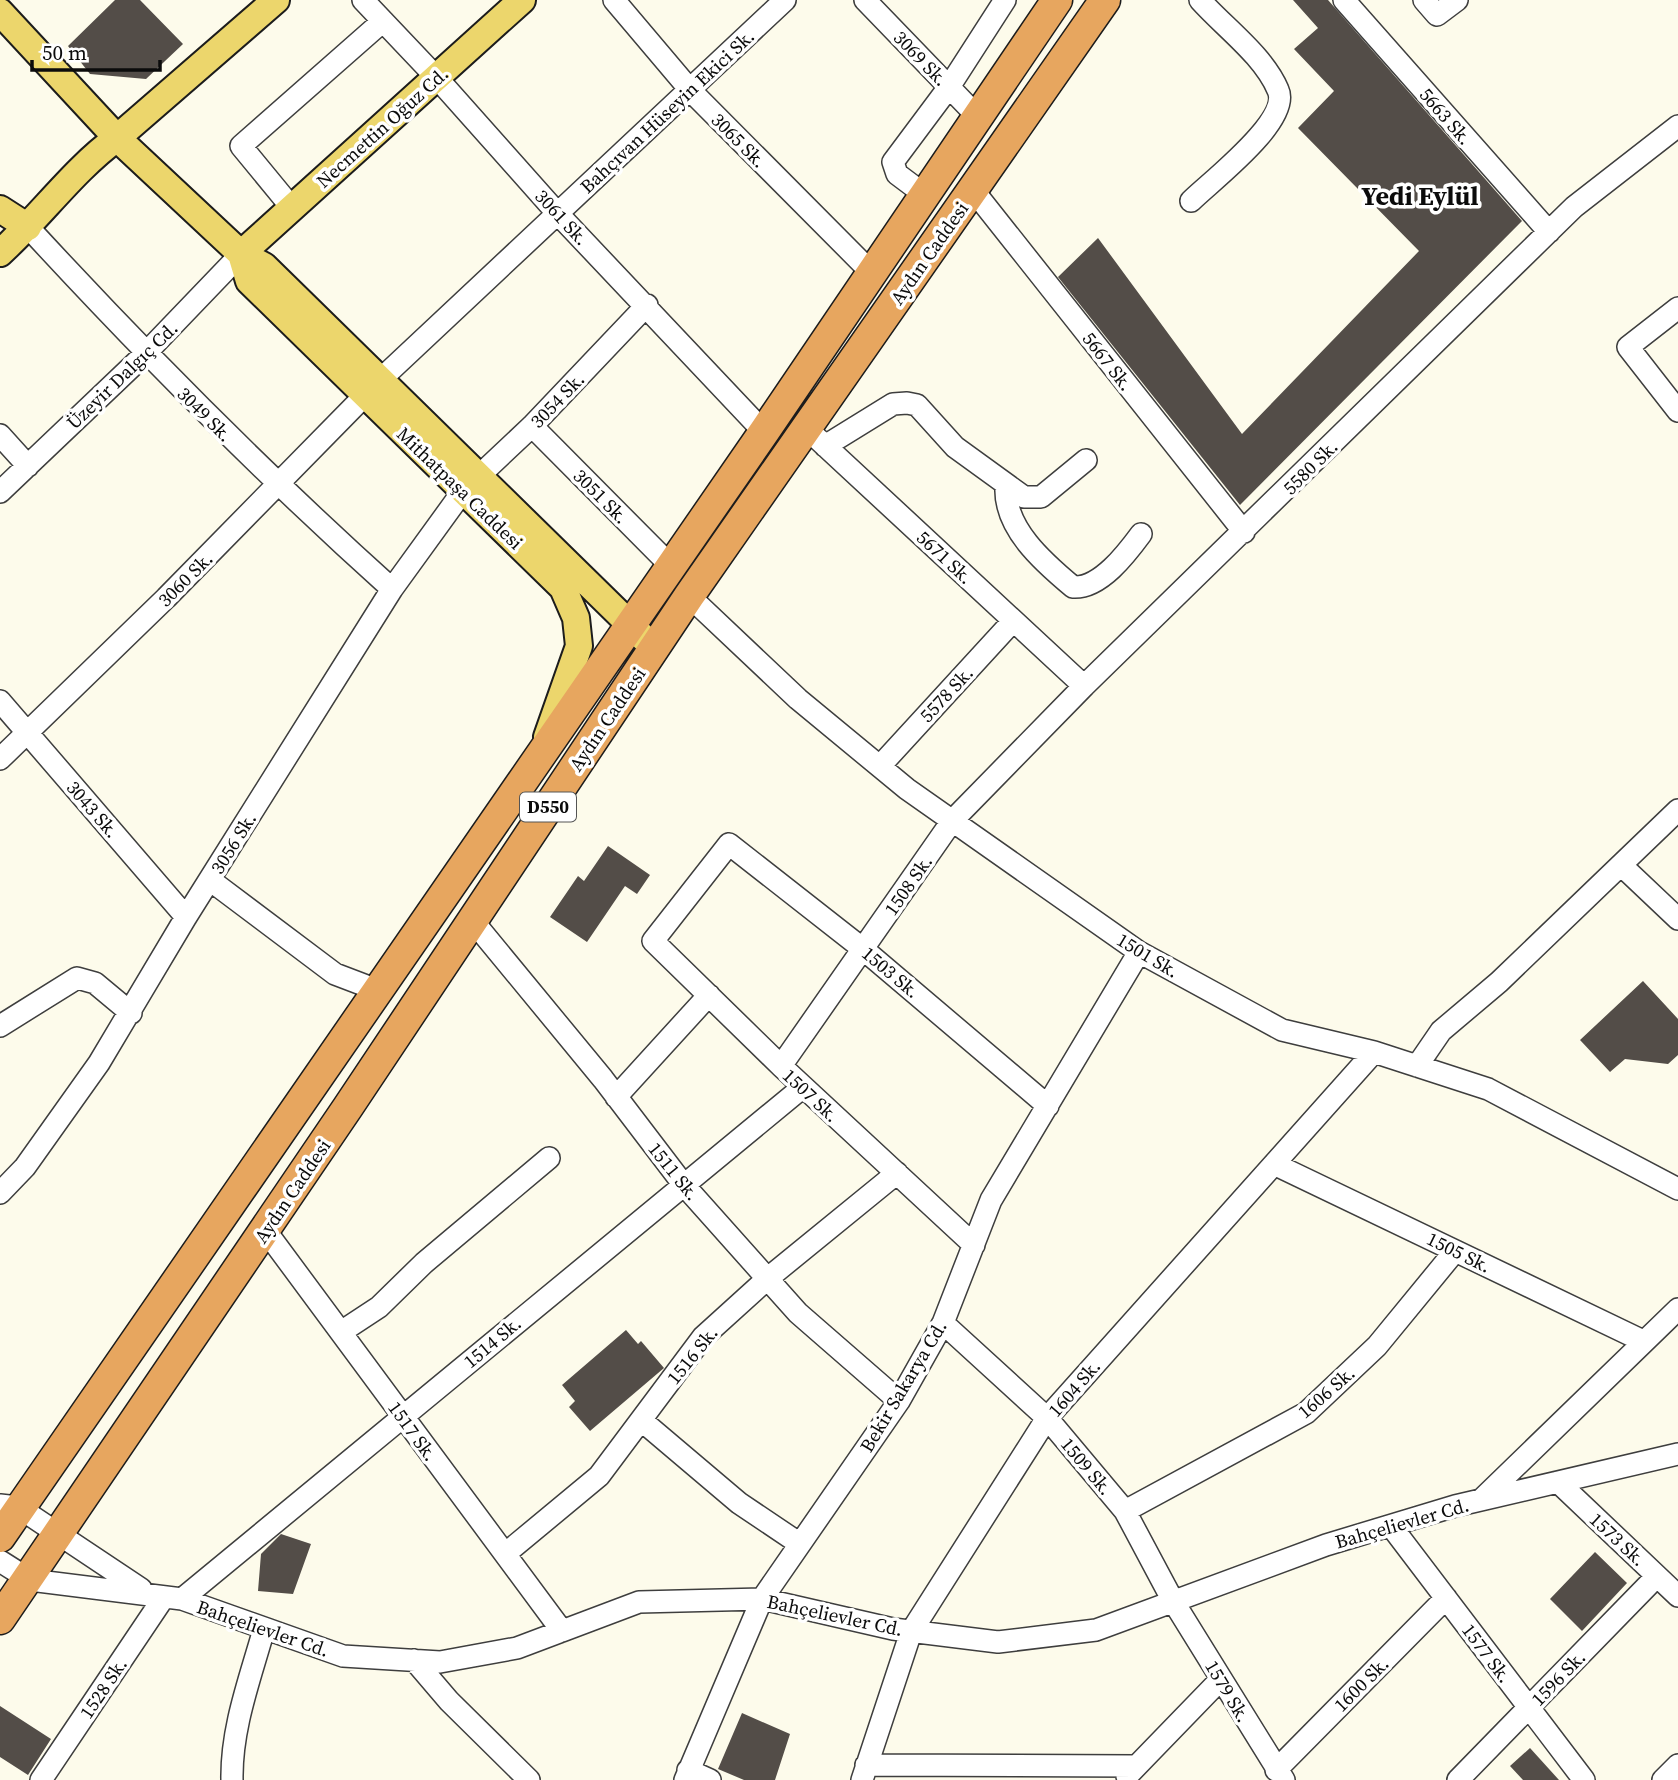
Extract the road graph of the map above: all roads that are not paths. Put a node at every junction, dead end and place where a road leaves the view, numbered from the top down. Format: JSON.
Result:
{"nodes":[{"id":1,"x":363,"y":0,"type":"edge"},
{"id":2,"x":522,"y":0,"type":"edge"},
{"id":3,"x":614,"y":0,"type":"edge"},
{"id":4,"x":785,"y":0,"type":"edge"},
{"id":5,"x":865,"y":0,"type":"edge"},
{"id":6,"x":1005,"y":0,"type":"edge"},
{"id":7,"x":1057,"y":0,"type":"edge"},
{"id":8,"x":1105,"y":0,"type":"edge"},
{"id":9,"x":1200,"y":0,"type":"edge"},
{"id":10,"x":1344,"y":0,"type":"edge"},
{"id":11,"x":1457,"y":0,"type":"edge"},
{"id":12,"x":262,"y":4,"type":"edge"},
{"id":13,"x":1430,"y":7,"type":"edge"},
{"id":14,"x":0,"y":12,"type":"edge"},
{"id":15,"x":383,"y":21,"type":"junction"},
{"id":16,"x":437,"y":78,"type":"junction"},
{"id":17,"x":949,"y":88,"type":"junction"},
{"id":18,"x":691,"y":91,"type":"junction"},
{"id":19,"x":978,"y":117,"type":"junction"},
{"id":20,"x":1678,"y":126,"type":"edge"},
{"id":21,"x":117,"y":138,"type":"junction"},
{"id":22,"x":973,"y":190,"type":"junction"},
{"id":23,"x":925,"y":195,"type":"junction"},
{"id":24,"x":1191,"y":201,"type":"dead end"},
{"id":25,"x":292,"y":208,"type":"junction"},
{"id":26,"x":0,"y":209,"type":"edge"},
{"id":27,"x":558,"y":214,"type":"junction"},
{"id":28,"x":28,"y":227,"type":"junction"},
{"id":29,"x":1549,"y":232,"type":"junction"},
{"id":30,"x":0,"y":253,"type":"edge"},
{"id":31,"x":241,"y":254,"type":"junction"},
{"id":32,"x":872,"y":273,"type":"junction"},
{"id":33,"x":647,"y":305,"type":"junction"},
{"id":34,"x":1678,"y":307,"type":"edge"},
{"id":35,"x":145,"y":354,"type":"junction"},
{"id":36,"x":373,"y":387,"type":"junction"},
{"id":37,"x":1678,"y":411,"type":"edge"},
{"id":38,"x":532,"y":426,"type":"junction"},
{"id":39,"x":764,"y":432,"type":"junction"},
{"id":40,"x":0,"y":435,"type":"edge"},
{"id":41,"x":816,"y":437,"type":"junction"},
{"id":42,"x":1086,"y":460,"type":"dead end"},
{"id":43,"x":28,"y":466,"type":"junction"},
{"id":44,"x":470,"y":483,"type":"junction"},
{"id":45,"x":277,"y":486,"type":"junction"},
{"id":46,"x":1006,"y":487,"type":"junction"},
{"id":47,"x":0,"y":492,"type":"edge"},
{"id":48,"x":1244,"y":532,"type":"junction"},
{"id":49,"x":1141,"y":534,"type":"dead end"},
{"id":50,"x":671,"y":566,"type":"junction"},
{"id":51,"x":392,"y":589,"type":"junction"},
{"id":52,"x":689,"y":596,"type":"junction"},
{"id":53,"x":1013,"y":621,"type":"junction"},
{"id":54,"x":631,"y":625,"type":"junction"},
{"id":55,"x":654,"y":648,"type":"junction"},
{"id":56,"x":1084,"y":686,"type":"junction"},
{"id":57,"x":0,"y":701,"type":"edge"},
{"id":58,"x":27,"y":732,"type":"junction"},
{"id":59,"x":539,"y":758,"type":"junction"},
{"id":60,"x":0,"y":760,"type":"edge"},
{"id":61,"x":880,"y":766,"type":"junction"},
{"id":62,"x":1678,"y":810,"type":"edge"},
{"id":63,"x":952,"y":821,"type":"junction"},
{"id":64,"x":1621,"y":865,"type":"junction"},
{"id":65,"x":210,"y":880,"type":"junction"},
{"id":66,"x":186,"y":917,"type":"junction"},
{"id":67,"x":1678,"y":919,"type":"edge"},
{"id":68,"x":472,"y":920,"type":"junction"},
{"id":69,"x":653,"y":941,"type":"joint"},
{"id":70,"x":863,"y":949,"type":"junction"},
{"id":71,"x":1139,"y":952,"type":"junction"},
{"id":72,"x":377,"y":990,"type":"junction"},
{"id":73,"x":709,"y":995,"type":"junction"},
{"id":74,"x":131,"y":1013,"type":"junction"},
{"id":75,"x":0,"y":1026,"type":"edge"},
{"id":76,"x":1374,"y":1052,"type":"junction"},
{"id":77,"x":781,"y":1066,"type":"junction"},
{"id":78,"x":1417,"y":1066,"type":"junction"},
{"id":79,"x":803,"y":1087,"type":"junction"},
{"id":80,"x":616,"y":1097,"type":"junction"},
{"id":81,"x":1048,"y":1106,"type":"junction"},
{"id":82,"x":549,"y":1158,"type":"dead end"},
{"id":83,"x":1274,"y":1164,"type":"junction"},
{"id":84,"x":897,"y":1173,"type":"junction"},
{"id":85,"x":683,"y":1184,"type":"junction"},
{"id":86,"x":1678,"y":1189,"type":"edge"},
{"id":87,"x":0,"y":1193,"type":"edge"},
{"id":88,"x":265,"y":1230,"type":"junction"},
{"id":89,"x":974,"y":1245,"type":"junction"},
{"id":90,"x":1455,"y":1251,"type":"junction"},
{"id":91,"x":767,"y":1279,"type":"junction"},
{"id":92,"x":1678,"y":1309,"type":"edge"},
{"id":93,"x":943,"y":1323,"type":"junction"},
{"id":94,"x":341,"y":1332,"type":"junction"},
{"id":95,"x":1643,"y":1341,"type":"junction"},
{"id":96,"x":899,"y":1401,"type":"junction"},
{"id":97,"x":402,"y":1416,"type":"junction"},
{"id":98,"x":1047,"y":1418,"type":"junction"},
{"id":99,"x":641,"y":1420,"type":"junction"},
{"id":100,"x":1678,"y":1454,"type":"edge"},
{"id":101,"x":1558,"y":1482,"type":"junction"},
{"id":102,"x":1480,"y":1501,"type":"junction"},
{"id":103,"x":9,"y":1506,"type":"edge"},
{"id":104,"x":1125,"y":1511,"type":"junction"},
{"id":105,"x":1391,"y":1526,"type":"junction"},
{"id":106,"x":58,"y":1535,"type":"junction"},
{"id":107,"x":0,"y":1537,"type":"edge"},
{"id":108,"x":800,"y":1545,"type":"junction"},
{"id":109,"x":505,"y":1553,"type":"junction"},
{"id":110,"x":0,"y":1561,"type":"edge"},
{"id":111,"x":1657,"y":1576,"type":"junction"},
{"id":112,"x":30,"y":1580,"type":"junction"},
{"id":113,"x":164,"y":1596,"type":"junction"},
{"id":114,"x":1678,"y":1596,"type":"edge"},
{"id":115,"x":1446,"y":1598,"type":"junction"},
{"id":116,"x":762,"y":1599,"type":"junction"},
{"id":117,"x":1173,"y":1601,"type":"junction"},
{"id":118,"x":0,"y":1619,"type":"edge"},
{"id":119,"x":264,"y":1629,"type":"junction"},
{"id":120,"x":562,"y":1631,"type":"junction"},
{"id":121,"x":911,"y":1632,"type":"junction"},
{"id":122,"x":414,"y":1660,"type":"junction"},
{"id":123,"x":1221,"y":1679,"type":"junction"},
{"id":124,"x":1528,"y":1708,"type":"junction"},
{"id":125,"x":1678,"y":1766,"type":"edge"},
{"id":126,"x":864,"y":1773,"type":"edge"},
{"id":127,"x":1130,"y":1773,"type":"edge"},
{"id":128,"x":687,"y":1775,"type":"edge"},
{"id":129,"x":1280,"y":1775,"type":"edge"},
{"id":130,"x":41,"y":1780,"type":"edge"},
{"id":131,"x":232,"y":1780,"type":"edge"},
{"id":132,"x":529,"y":1780,"type":"edge"},
{"id":133,"x":710,"y":1780,"type":"edge"},
{"id":134,"x":1458,"y":1780,"type":"edge"},
{"id":135,"x":1584,"y":1780,"type":"edge"},
{"id":136,"x":1663,"y":1780,"type":"edge"}],
"edges":[{"from":1,"to":15,"type":"street","name":"3061 Sk."},
{"from":2,"to":16,"type":"main road","name":"Necmettin Oğuz Cd."},
{"from":3,"to":18,"type":"street","name":"3065 Sk."},
{"from":4,"to":18,"type":"street","name":"Bahçıvan Hüseyin Ekici Sk."},
{"from":5,"to":17,"type":"street","name":"3069 Sk."},
{"from":6,"to":17,"type":"street"},
{"from":7,"to":19,"type":"highway","name":"Aydın Caddesi","number":"D550"},
{"from":8,"to":22,"type":"highway","name":"Aydın Caddesi","number":"D550"},
{"from":9,"to":24,"type":"street"},
{"from":10,"to":29,"type":"street","name":"5663 Sk."},
{"from":11,"to":13,"type":"street"},
{"from":12,"to":21,"type":"main road"},
{"from":14,"to":21,"type":"main road","name":"Mithatpaşa Caddesi"},
{"from":15,"to":16,"type":"street","name":"3061 Sk."},
{"from":15,"to":25,"type":"street"},
{"from":16,"to":25,"type":"main road","name":"Necmettin Oğuz Cd."},
{"from":16,"to":27,"type":"street","name":"3061 Sk."},
{"from":17,"to":19,"type":"street","name":"3069 Sk."},
{"from":17,"to":23,"type":"street"},
{"from":18,"to":27,"type":"street","name":"Bahçıvan Hüseyin Ekici Sk."},
{"from":18,"to":32,"type":"street","name":"3065 Sk."},
{"from":19,"to":23,"type":"highway","name":"Aydın Caddesi","number":"D550"},
{"from":20,"to":29,"type":"street","name":"5580 Sk."},
{"from":21,"to":28,"type":"main road"},
{"from":21,"to":31,"type":"main road","name":"Mithatpaşa Caddesi"},
{"from":22,"to":41,"type":"highway","name":"Aydın Caddesi","number":"D550"},
{"from":22,"to":48,"type":"street","name":"5667 Sk."},
{"from":23,"to":32,"type":"highway","name":"Aydın Caddesi","number":"D550"},
{"from":25,"to":31,"type":"main road","name":"Necmettin Oğuz Cd."},
{"from":26,"to":28,"type":"main road"},
{"from":27,"to":33,"type":"street","name":"3061 Sk."},
{"from":27,"to":36,"type":"street","name":"Bahçıvan Hüseyin Ekici Sk."},
{"from":28,"to":30,"type":"main road"},
{"from":28,"to":35,"type":"street","name":"3049 Sk."},
{"from":29,"to":48,"type":"street","name":"5580 Sk."},
{"from":31,"to":35,"type":"street","name":"Üzeyir Dalgıç Cd."},
{"from":31,"to":36,"type":"main road","name":"Mithatpaşa Caddesi"},
{"from":32,"to":39,"type":"highway","name":"Aydın Caddesi","number":"D550"},
{"from":33,"to":38,"type":"street","name":"3054 Sk."},
{"from":33,"to":39,"type":"street","name":"3061 Sk."},
{"from":34,"to":37,"type":"street"},
{"from":35,"to":43,"type":"street","name":"Üzeyir Dalgıç Cd."},
{"from":35,"to":45,"type":"street","name":"3049 Sk."},
{"from":36,"to":44,"type":"main road","name":"Mithatpaşa Caddesi"},
{"from":36,"to":45,"type":"street","name":"3060 Sk."},
{"from":38,"to":44,"type":"street","name":"3054 Sk."},
{"from":38,"to":50,"type":"street","name":"3051 Sk."},
{"from":39,"to":50,"type":"highway","name":"Aydın Caddesi","number":"D550"},
{"from":40,"to":43,"type":"street"},
{"from":41,"to":46,"type":"street"},
{"from":41,"to":52,"type":"highway","name":"Aydın Caddesi","number":"D550"},
{"from":41,"to":53,"type":"street","name":"5671 Sk."},
{"from":42,"to":46,"type":"street"},
{"from":43,"to":47,"type":"street","name":"Üzeyir Dalgıç Cd."},
{"from":44,"to":51,"type":"street","name":"3056 Sk."},
{"from":44,"to":54,"type":"main road","name":"Mithatpaşa Caddesi"},
{"from":44,"to":59,"type":"main road","name":"Mithatpaşa Caddesi"},
{"from":45,"to":51,"type":"street","name":"3049 Sk."},
{"from":45,"to":58,"type":"street","name":"3060 Sk."},
{"from":46,"to":49,"type":"street"},
{"from":48,"to":56,"type":"street","name":"5580 Sk."},
{"from":50,"to":54,"type":"highway","name":"Aydın Caddesi","number":"D550"},
{"from":51,"to":65,"type":"street","name":"3056 Sk."},
{"from":52,"to":55,"type":"highway","name":"Aydın Caddesi","number":"D550"},
{"from":52,"to":61,"type":"street","name":"1501 Sk."},
{"from":53,"to":56,"type":"street","name":"5671 Sk."},
{"from":53,"to":61,"type":"street","name":"5578 Sk."},
{"from":54,"to":55,"type":"main road","name":"Mithatpaşa Caddesi"},
{"from":54,"to":59,"type":"highway","name":"Aydın Caddesi","number":"D550"},
{"from":55,"to":68,"type":"highway","name":"Aydın Caddesi","number":"D550"},
{"from":56,"to":63,"type":"street","name":"5580 Sk."},
{"from":57,"to":58,"type":"street","name":"3043 Sk."},
{"from":58,"to":60,"type":"street","name":"3060 Sk."},
{"from":58,"to":66,"type":"street","name":"3043 Sk."},
{"from":59,"to":72,"type":"highway","name":"Aydın Caddesi","number":"D550"},
{"from":61,"to":63,"type":"street","name":"1501 Sk."},
{"from":62,"to":64,"type":"street"},
{"from":63,"to":70,"type":"street","name":"1508 Sk."},
{"from":63,"to":71,"type":"street","name":"1501 Sk."},
{"from":64,"to":67,"type":"street"},
{"from":64,"to":78,"type":"street"},
{"from":65,"to":66,"type":"street","name":"3056 Sk."},
{"from":65,"to":72,"type":"street"},
{"from":66,"to":74,"type":"street","name":"3056 Sk."},
{"from":68,"to":80,"type":"street","name":"1511 Sk."},
{"from":68,"to":88,"type":"highway","name":"Aydın Caddesi","number":"D550"},
{"from":69,"to":70,"type":"street","name":"1503 Sk."},
{"from":69,"to":73,"type":"street","name":"1507 Sk."},
{"from":70,"to":77,"type":"street","name":"1508 Sk."},
{"from":70,"to":81,"type":"street","name":"1503 Sk."},
{"from":71,"to":76,"type":"street","name":"1501 Sk."},
{"from":71,"to":81,"type":"street","name":"Bekir Sakarya Cd."},
{"from":72,"to":103,"type":"highway","name":"Aydın Caddesi","number":"D550"},
{"from":73,"to":77,"type":"street","name":"1507 Sk."},
{"from":73,"to":80,"type":"street"},
{"from":74,"to":75,"type":"street"},
{"from":74,"to":87,"type":"street","name":"3056 Sk."},
{"from":76,"to":78,"type":"street","name":"1501 Sk."},
{"from":76,"to":83,"type":"street","name":"1604 Sk."},
{"from":77,"to":79,"type":"street","name":"1507 Sk."},
{"from":78,"to":86,"type":"street","name":"1501 Sk."},
{"from":79,"to":84,"type":"street","name":"1507 Sk."},
{"from":79,"to":85,"type":"street","name":"1514 Sk."},
{"from":80,"to":85,"type":"street","name":"1511 Sk."},
{"from":81,"to":89,"type":"street","name":"Bekir Sakarya Cd."},
{"from":82,"to":94,"type":"street"},
{"from":83,"to":90,"type":"street","name":"1505 Sk."},
{"from":83,"to":98,"type":"street","name":"1604 Sk."},
{"from":84,"to":89,"type":"street","name":"1507 Sk."},
{"from":84,"to":91,"type":"street","name":"1516 Sk."},
{"from":85,"to":91,"type":"street","name":"1511 Sk."},
{"from":85,"to":97,"type":"street","name":"1514 Sk."},
{"from":88,"to":94,"type":"street","name":"1517 Sk."},
{"from":88,"to":106,"type":"highway","name":"Aydın Caddesi","number":"D550"},
{"from":89,"to":93,"type":"street","name":"Bekir Sakarya Cd."},
{"from":90,"to":95,"type":"street","name":"1505 Sk."},
{"from":90,"to":104,"type":"street","name":"1606 Sk."},
{"from":91,"to":96,"type":"street","name":"1511 Sk."},
{"from":91,"to":99,"type":"street","name":"1516 Sk."},
{"from":92,"to":95,"type":"street"},
{"from":93,"to":96,"type":"street","name":"Bekir Sakarya Cd."},
{"from":93,"to":98,"type":"street","name":"1509 Sk."},
{"from":94,"to":97,"type":"street","name":"1517 Sk."},
{"from":95,"to":102,"type":"street"},
{"from":96,"to":108,"type":"street","name":"Bekir Sakarya Cd."},
{"from":97,"to":109,"type":"street","name":"1517 Sk."},
{"from":97,"to":113,"type":"street","name":"1514 Sk."},
{"from":98,"to":104,"type":"street","name":"1509 Sk."},
{"from":98,"to":121,"type":"street","name":"1604 Sk."},
{"from":99,"to":108,"type":"street"},
{"from":99,"to":109,"type":"street","name":"1516 Sk."},
{"from":100,"to":101,"type":"street","name":"Bahçelievler Cd."},
{"from":101,"to":102,"type":"street","name":"Bahçelievler Cd."},
{"from":101,"to":111,"type":"street","name":"1573 Sk."},
{"from":102,"to":105,"type":"street","name":"Bahçelievler Cd."},
{"from":103,"to":106,"type":"street"},
{"from":103,"to":107,"type":"highway","name":"Aydın Caddesi","number":"D550"},
{"from":104,"to":117,"type":"street","name":"1509 Sk."},
{"from":105,"to":115,"type":"street","name":"1577 Sk."},
{"from":105,"to":117,"type":"street","name":"Bahçelievler Cd."},
{"from":106,"to":112,"type":"highway","name":"Aydın Caddesi","number":"D550"},
{"from":106,"to":113,"type":"street"},
{"from":108,"to":116,"type":"street","name":"Bekir Sakarya Cd."},
{"from":109,"to":120,"type":"street","name":"1517 Sk."},
{"from":110,"to":112,"type":"street"},
{"from":111,"to":114,"type":"street","name":"1573 Sk."},
{"from":111,"to":124,"type":"street","name":"1596 Sk."},
{"from":112,"to":113,"type":"street"},
{"from":112,"to":118,"type":"highway","name":"Aydın Caddesi","number":"D550"},
{"from":113,"to":119,"type":"street","name":"Bahçelievler Cd."},
{"from":113,"to":130,"type":"street","name":"1528 Sk."},
{"from":115,"to":124,"type":"street","name":"1577 Sk."},
{"from":115,"to":129,"type":"street","name":"1600 Sk."},
{"from":116,"to":120,"type":"street","name":"Bahçelievler Cd."},
{"from":116,"to":121,"type":"street","name":"Bahçelievler Cd."},
{"from":116,"to":128,"type":"street","name":"Bekir Sakarya Cd."},
{"from":117,"to":121,"type":"street","name":"Bahçelievler Cd."},
{"from":117,"to":123,"type":"street","name":"1579 Sk."},
{"from":119,"to":122,"type":"street","name":"Bahçelievler Cd."},
{"from":119,"to":131,"type":"street"},
{"from":120,"to":122,"type":"street","name":"Bahçelievler Cd."},
{"from":121,"to":126,"type":"street","name":"1604 Sk."},
{"from":122,"to":132,"type":"street"},
{"from":123,"to":127,"type":"street"},
{"from":123,"to":129,"type":"street","name":"1579 Sk."},
{"from":124,"to":134,"type":"street","name":"1596 Sk."},
{"from":124,"to":135,"type":"street","name":"1577 Sk."},
{"from":125,"to":136,"type":"street"},
{"from":126,"to":127,"type":"street"},
{"from":128,"to":133,"type":"street"}]}
